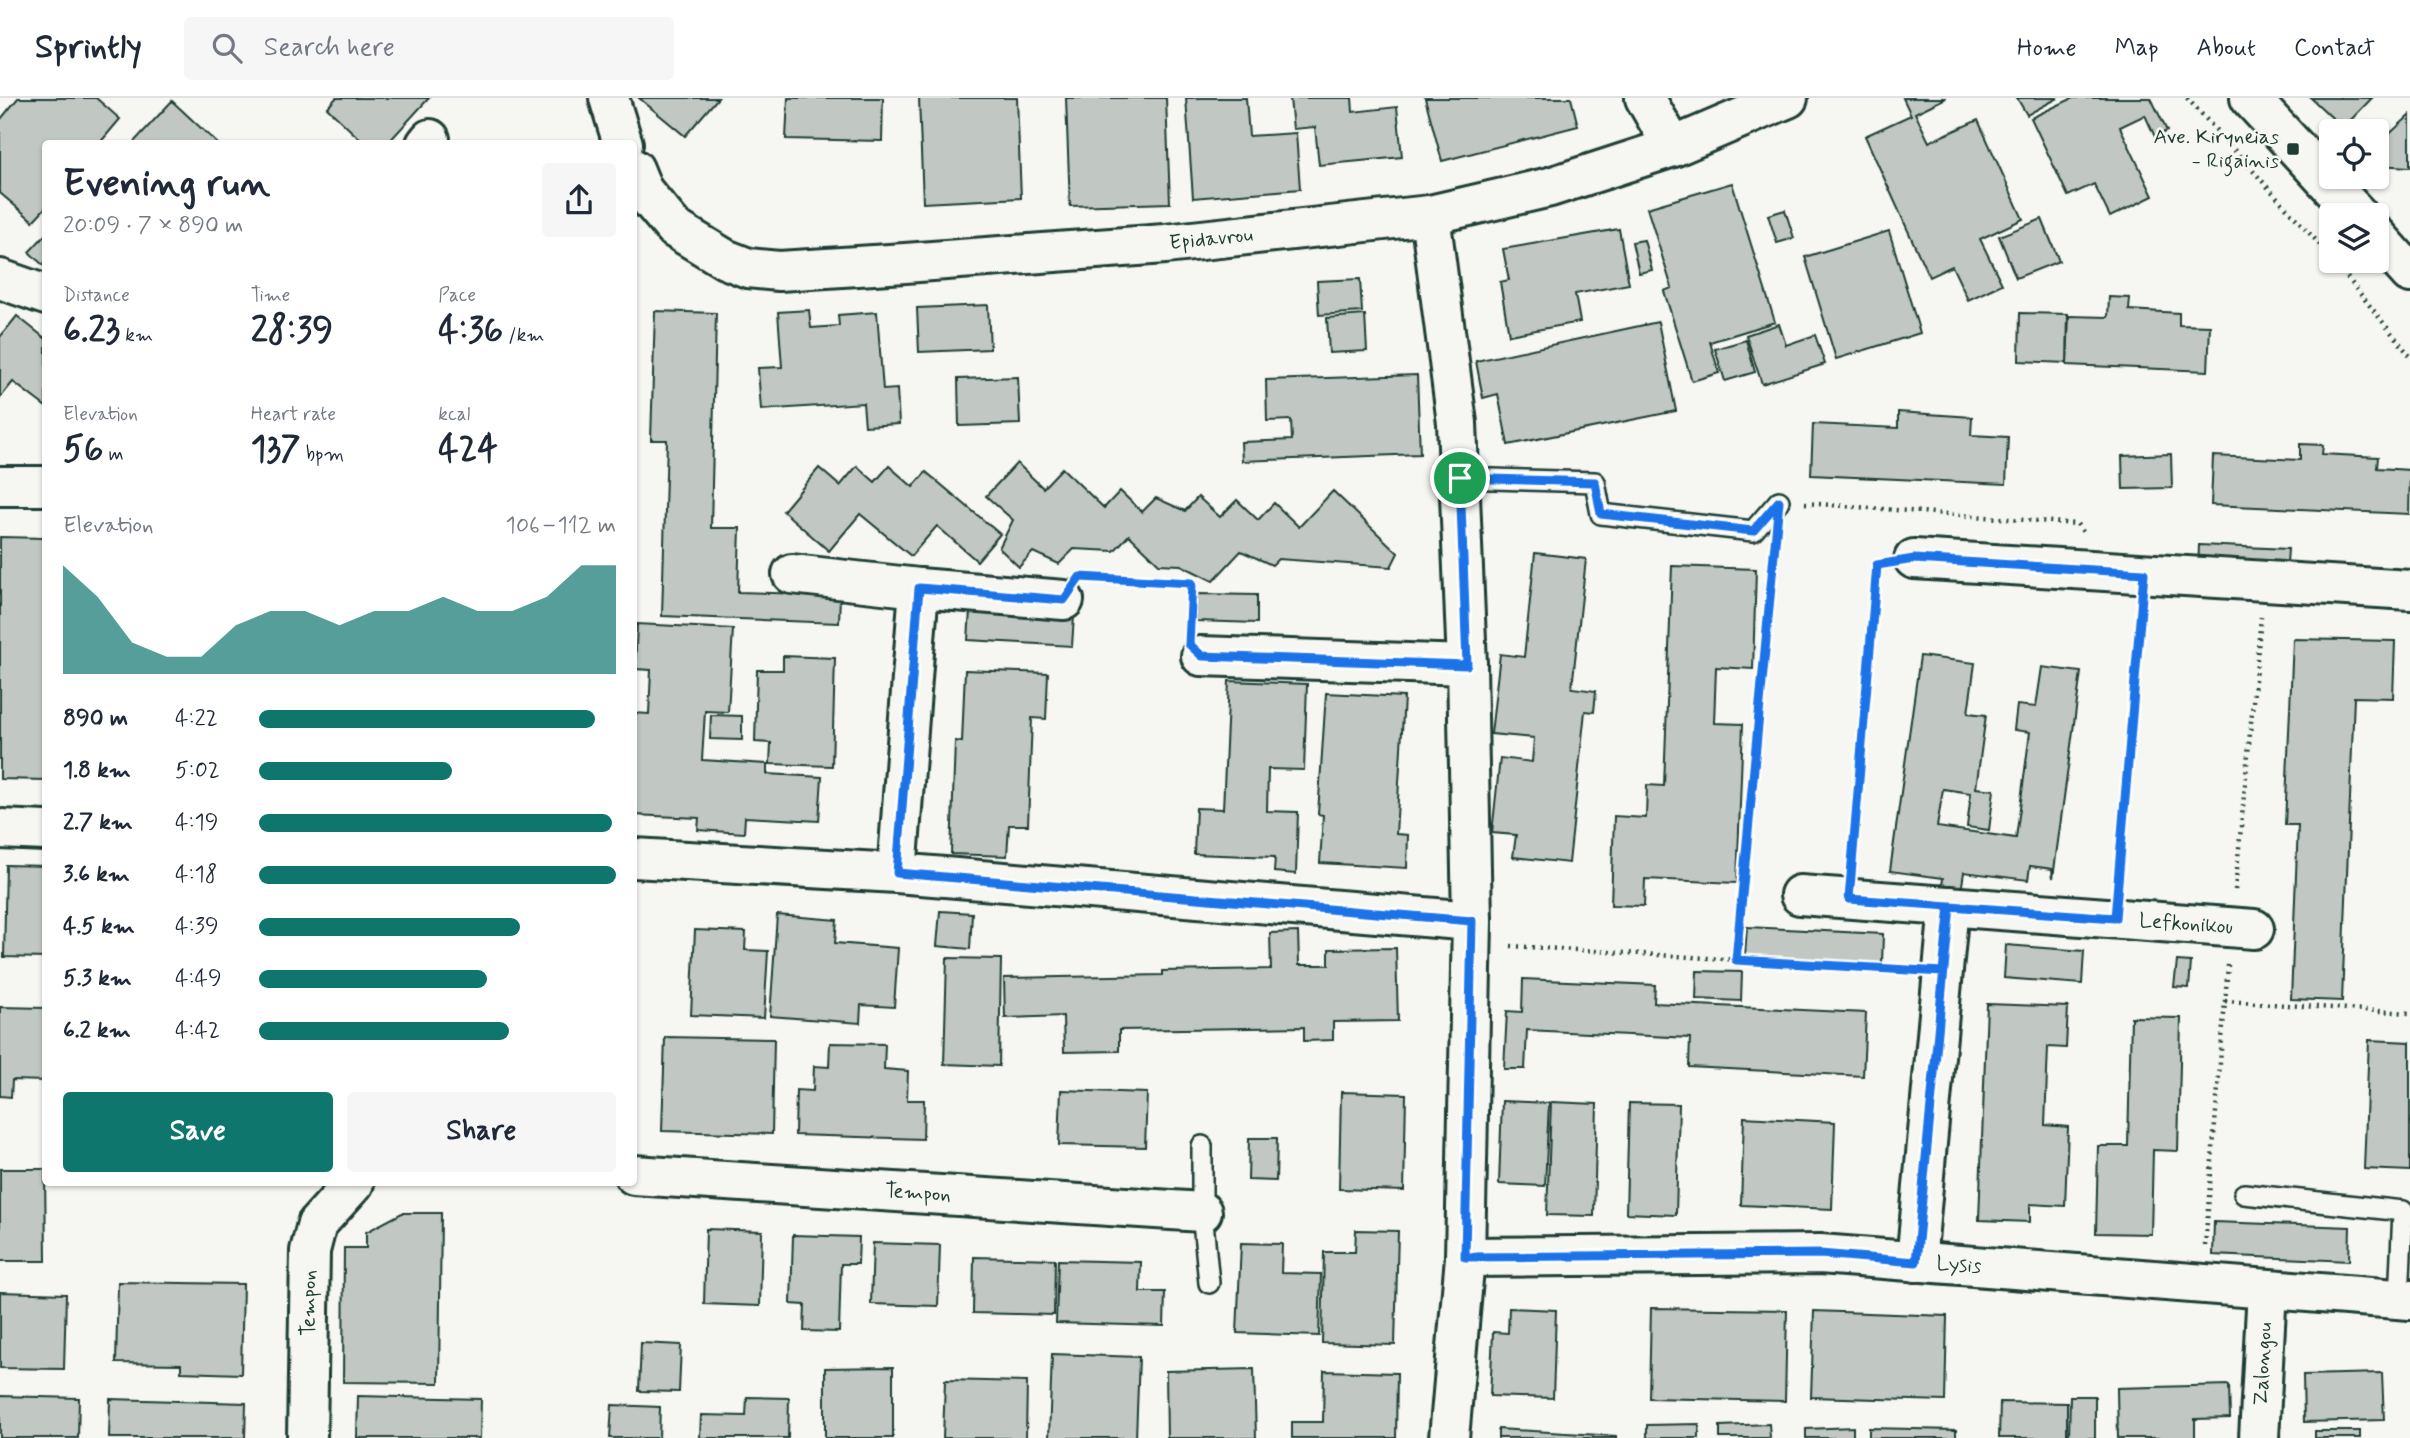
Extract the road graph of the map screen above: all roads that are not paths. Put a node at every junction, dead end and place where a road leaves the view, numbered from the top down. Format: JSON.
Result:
{"nodes":[{"id":1,"x":609,"y":98,"type":"edge"},
{"id":2,"x":1645,"y":98,"type":"edge"},
{"id":3,"x":1788,"y":98,"type":"edge"},
{"id":4,"x":2250,"y":98,"type":"edge"},
{"id":5,"x":623,"y":140,"type":"edge"},
{"id":6,"x":1673,"y":147,"type":"junction"},
{"id":7,"x":637,"y":186,"type":"edge"},
{"id":8,"x":2347,"y":203,"type":"edge"},
{"id":9,"x":1430,"y":215,"type":"junction"},
{"id":10,"x":0,"y":279,"type":"edge"},
{"id":11,"x":42,"y":294,"type":"edge"},
{"id":12,"x":1460,"y":478,"type":"junction"},
{"id":13,"x":0,"y":486,"type":"edge"},
{"id":14,"x":42,"y":486,"type":"edge"},
{"id":15,"x":1779,"y":501,"type":"road end"},
{"id":16,"x":1914,"y":559,"type":"road end"},
{"id":17,"x":792,"y":573,"type":"dead end"},
{"id":18,"x":919,"y":588,"type":"junction"},
{"id":19,"x":2410,"y":590,"type":"edge"},
{"id":20,"x":1064,"y":600,"type":"road end"},
{"id":21,"x":1202,"y":656,"type":"road end"},
{"id":22,"x":1467,"y":665,"type":"junction"},
{"id":23,"x":0,"y":829,"type":"edge"},
{"id":24,"x":42,"y":831,"type":"edge"},
{"id":25,"x":637,"y":858,"type":"edge"},
{"id":26,"x":897,"y":873,"type":"junction"},
{"id":27,"x":1800,"y":895,"type":"dead end"},
{"id":28,"x":1950,"y":906,"type":"junction"},
{"id":29,"x":2254,"y":929,"type":"dead end"},
{"id":30,"x":1472,"y":932,"type":"junction"},
{"id":31,"x":1202,"y":1146,"type":"dead end"},
{"id":32,"x":637,"y":1175,"type":"edge"},
{"id":33,"x":351,"y":1186,"type":"edge"},
{"id":34,"x":2244,"y":1194,"type":"dead end"},
{"id":35,"x":1202,"y":1212,"type":"junction"},
{"id":36,"x":1465,"y":1257,"type":"junction"},
{"id":37,"x":1916,"y":1262,"type":"junction"},
{"id":38,"x":1209,"y":1283,"type":"dead end"},
{"id":39,"x":2267,"y":1289,"type":"junction"},
{"id":40,"x":2404,"y":1299,"type":"edge"},
{"id":41,"x":307,"y":1438,"type":"edge"},
{"id":42,"x":1450,"y":1438,"type":"edge"},
{"id":43,"x":2259,"y":1438,"type":"edge"}],
"edges":[{"from":1,"to":5,"type":"street"},
{"from":2,"to":6,"type":"street"},
{"from":3,"to":6,"type":"street","name":"Epidavrou"},
{"from":4,"to":8,"type":"street"},
{"from":6,"to":9,"type":"street","name":"Epidavrou"},
{"from":7,"to":9,"type":"street","name":"Epidavrou"},
{"from":9,"to":12,"type":"street"},
{"from":10,"to":11,"type":"street"},
{"from":12,"to":15,"type":"lane"},
{"from":12,"to":22,"type":"street"},
{"from":13,"to":14,"type":"street"},
{"from":16,"to":19,"type":"street"},
{"from":17,"to":18,"type":"street"},
{"from":18,"to":20,"type":"street"},
{"from":18,"to":26,"type":"street"},
{"from":21,"to":22,"type":"street"},
{"from":22,"to":30,"type":"street"},
{"from":23,"to":24,"type":"street"},
{"from":25,"to":26,"type":"street"},
{"from":26,"to":30,"type":"street"},
{"from":27,"to":28,"type":"street","name":"Lefkonikou"},
{"from":28,"to":29,"type":"street","name":"Lefkonikou"},
{"from":28,"to":37,"type":"street"},
{"from":30,"to":36,"type":"street"},
{"from":31,"to":35,"type":"lane"},
{"from":32,"to":35,"type":"street","name":"Tempon"},
{"from":33,"to":41,"type":"street","name":"Tempon"},
{"from":34,"to":40,"type":"lane"},
{"from":35,"to":38,"type":"lane"},
{"from":36,"to":37,"type":"street","name":"Lysis"},
{"from":36,"to":42,"type":"street"},
{"from":37,"to":39,"type":"street","name":"Lysis"},
{"from":39,"to":40,"type":"street","name":"Lysis"},
{"from":39,"to":43,"type":"street","name":"Zalongou"}]}
